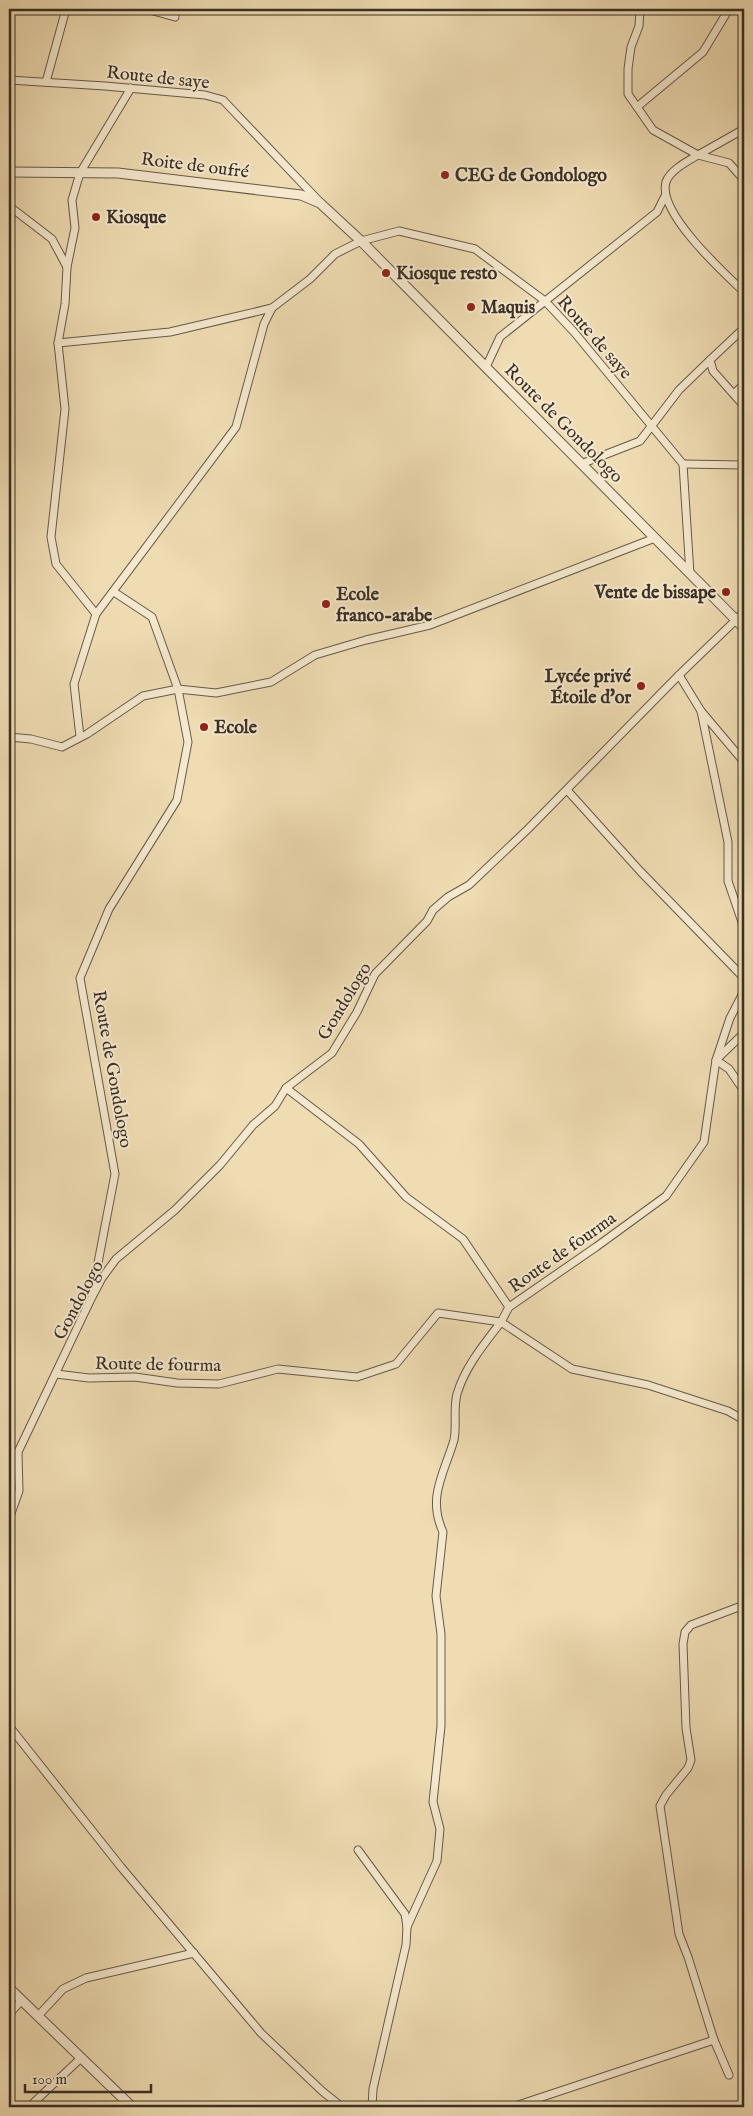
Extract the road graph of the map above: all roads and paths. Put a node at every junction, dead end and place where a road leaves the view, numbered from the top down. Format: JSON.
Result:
{"nodes":[{"id":1,"x":66,"y":9,"type":"edge"},
{"id":2,"x":146,"y":9,"type":"edge"},
{"id":3,"x":640,"y":9,"type":"edge"},
{"id":4,"x":729,"y":9,"type":"edge"},
{"id":5,"x":176,"y":17,"type":"dead end"},
{"id":6,"x":9,"y":80,"type":"edge"},
{"id":7,"x":46,"y":82,"type":"junction"},
{"id":8,"x":130,"y":88,"type":"junction"},
{"id":9,"x":637,"y":107,"type":"junction"},
{"id":10,"x":744,"y":129,"type":"edge"},
{"id":11,"x":698,"y":155,"type":"junction"},
{"id":12,"x":9,"y":172,"type":"edge"},
{"id":13,"x":80,"y":172,"type":"junction"},
{"id":14,"x":744,"y":180,"type":"edge"},
{"id":15,"x":664,"y":196,"type":"junction"},
{"id":16,"x":320,"y":203,"type":"junction"},
{"id":17,"x":9,"y":206,"type":"edge"},
{"id":18,"x":361,"y":241,"type":"junction"},
{"id":19,"x":67,"y":267,"type":"junction"},
{"id":20,"x":744,"y":292,"type":"edge"},
{"id":21,"x":545,"y":301,"type":"junction"},
{"id":22,"x":272,"y":308,"type":"junction"},
{"id":23,"x":744,"y":328,"type":"edge"},
{"id":24,"x":58,"y":343,"type":"junction"},
{"id":25,"x":710,"y":360,"type":"junction"},
{"id":26,"x":486,"y":367,"type":"junction"},
{"id":27,"x":744,"y":384,"type":"edge"},
{"id":28,"x":734,"y":394,"type":"junction"},
{"id":29,"x":744,"y":406,"type":"edge"},
{"id":30,"x":651,"y":426,"type":"junction"},
{"id":31,"x":581,"y":464,"type":"junction"},
{"id":32,"x":683,"y":464,"type":"junction"},
{"id":33,"x":744,"y":465,"type":"edge"},
{"id":34,"x":655,"y":538,"type":"junction"},
{"id":35,"x":690,"y":574,"type":"junction"},
{"id":36,"x":114,"y":592,"type":"junction"},
{"id":37,"x":744,"y":612,"type":"edge"},
{"id":38,"x":96,"y":614,"type":"junction"},
{"id":39,"x":736,"y":620,"type":"junction"},
{"id":40,"x":744,"y":628,"type":"edge"},
{"id":41,"x":679,"y":675,"type":"junction"},
{"id":42,"x":178,"y":689,"type":"junction"},
{"id":43,"x":701,"y":711,"type":"junction"},
{"id":44,"x":9,"y":736,"type":"edge"},
{"id":45,"x":80,"y":737,"type":"junction"},
{"id":46,"x":744,"y":762,"type":"edge"},
{"id":47,"x":567,"y":790,"type":"junction"},
{"id":48,"x":744,"y":940,"type":"edge"},
{"id":49,"x":744,"y":978,"type":"edge"},
{"id":50,"x":744,"y":991,"type":"edge"},
{"id":51,"x":744,"y":1033,"type":"edge"},
{"id":52,"x":716,"y":1060,"type":"junction"},
{"id":53,"x":286,"y":1088,"type":"junction"},
{"id":54,"x":744,"y":1091,"type":"edge"},
{"id":55,"x":90,"y":1301,"type":"junction"},
{"id":56,"x":509,"y":1307,"type":"junction"},
{"id":57,"x":500,"y":1322,"type":"junction"},
{"id":58,"x":56,"y":1374,"type":"junction"},
{"id":59,"x":744,"y":1420,"type":"edge"},
{"id":60,"x":9,"y":1518,"type":"edge"},
{"id":61,"x":744,"y":1605,"type":"edge"},
{"id":62,"x":9,"y":1726,"type":"edge"},
{"id":63,"x":358,"y":1850,"type":"dead end"},
{"id":64,"x":407,"y":1927,"type":"junction"},
{"id":65,"x":194,"y":1953,"type":"junction"},
{"id":66,"x":9,"y":1988,"type":"edge"},
{"id":67,"x":22,"y":2000,"type":"junction"},
{"id":68,"x":9,"y":2014,"type":"edge"},
{"id":69,"x":38,"y":2016,"type":"junction"},
{"id":70,"x":714,"y":2040,"type":"junction"},
{"id":71,"x":81,"y":2058,"type":"junction"},
{"id":72,"x":729,"y":2075,"type":"dead end"},
{"id":73,"x":29,"y":2107,"type":"edge"},
{"id":74,"x":132,"y":2107,"type":"edge"},
{"id":75,"x":342,"y":2107,"type":"edge"},
{"id":76,"x":372,"y":2107,"type":"edge"},
{"id":77,"x":512,"y":2107,"type":"edge"}],
"edges":[{"from":1,"to":7,"type":"street"},
{"from":2,"to":5,"type":"street"},
{"from":3,"to":9,"type":"street"},
{"from":4,"to":9,"type":"street"},
{"from":6,"to":7,"type":"street","name":"Route de saye"},
{"from":7,"to":8,"type":"street","name":"Route de saye"},
{"from":8,"to":13,"type":"street"},
{"from":8,"to":16,"type":"street","name":"Route de saye"},
{"from":9,"to":11,"type":"street"},
{"from":10,"to":11,"type":"street"},
{"from":11,"to":14,"type":"street"},
{"from":11,"to":15,"type":"street"},
{"from":12,"to":13,"type":"street","name":"Roite de oufré"},
{"from":13,"to":16,"type":"street","name":"Roite de oufré"},
{"from":13,"to":19,"type":"street"},
{"from":15,"to":20,"type":"street"},
{"from":15,"to":21,"type":"street"},
{"from":16,"to":18,"type":"street","name":"Roite de oufré"},
{"from":17,"to":19,"type":"street"},
{"from":18,"to":21,"type":"street","name":"Route de saye"},
{"from":18,"to":22,"type":"street","name":"Route de saye"},
{"from":18,"to":26,"type":"street","name":"Route de Gondologo"},
{"from":19,"to":24,"type":"street"},
{"from":21,"to":26,"type":"street"},
{"from":21,"to":30,"type":"street","name":"Route de saye"},
{"from":22,"to":24,"type":"street"},
{"from":22,"to":36,"type":"street"},
{"from":23,"to":25,"type":"street"},
{"from":24,"to":38,"type":"street"},
{"from":25,"to":28,"type":"street"},
{"from":25,"to":30,"type":"street"},
{"from":26,"to":31,"type":"street","name":"Route de Gondologo"},
{"from":27,"to":28,"type":"street"},
{"from":28,"to":29,"type":"street"},
{"from":30,"to":31,"type":"street"},
{"from":30,"to":32,"type":"street","name":"Route de saye"},
{"from":31,"to":34,"type":"street","name":"Route de Gondologo"},
{"from":32,"to":33,"type":"street"},
{"from":32,"to":35,"type":"street"},
{"from":34,"to":35,"type":"street","name":"Route de Gondologo"},
{"from":34,"to":42,"type":"street"},
{"from":35,"to":39,"type":"street","name":"Route de Gondologo"},
{"from":36,"to":38,"type":"street"},
{"from":36,"to":42,"type":"street","name":"Route de Gondologo"},
{"from":37,"to":39,"type":"street","name":"Gondologo"},
{"from":38,"to":45,"type":"street"},
{"from":39,"to":40,"type":"street","name":"Route de Gondologo"},
{"from":39,"to":41,"type":"street","name":"Gondologo"},
{"from":41,"to":43,"type":"street"},
{"from":41,"to":47,"type":"street","name":"Gondologo"},
{"from":42,"to":45,"type":"street"},
{"from":42,"to":55,"type":"street","name":"Route de Gondologo"},
{"from":43,"to":46,"type":"street"},
{"from":43,"to":48,"type":"street"},
{"from":44,"to":45,"type":"street"},
{"from":47,"to":49,"type":"street"},
{"from":47,"to":53,"type":"street","name":"Gondologo"},
{"from":50,"to":52,"type":"street","name":"Route de fourma"},
{"from":51,"to":52,"type":"street"},
{"from":52,"to":54,"type":"street"},
{"from":52,"to":56,"type":"street","name":"Route de fourma"},
{"from":53,"to":55,"type":"street","name":"Gondologo"},
{"from":53,"to":56,"type":"street"},
{"from":55,"to":58,"type":"street","name":"Gondologo"},
{"from":56,"to":57,"type":"street","name":"Route de fourma"},
{"from":57,"to":58,"type":"street","name":"Route de fourma"},
{"from":57,"to":59,"type":"street"},
{"from":57,"to":64,"type":"street"},
{"from":58,"to":60,"type":"street","name":"Gondologo"},
{"from":61,"to":70,"type":"street"},
{"from":62,"to":65,"type":"street"},
{"from":63,"to":64,"type":"street"},
{"from":64,"to":76,"type":"street"},
{"from":65,"to":69,"type":"street"},
{"from":65,"to":75,"type":"street"},
{"from":66,"to":67,"type":"street"},
{"from":67,"to":68,"type":"street"},
{"from":67,"to":69,"type":"street"},
{"from":69,"to":71,"type":"street"},
{"from":70,"to":72,"type":"street"},
{"from":70,"to":77,"type":"street"},
{"from":71,"to":73,"type":"street"},
{"from":71,"to":74,"type":"street"}]}
